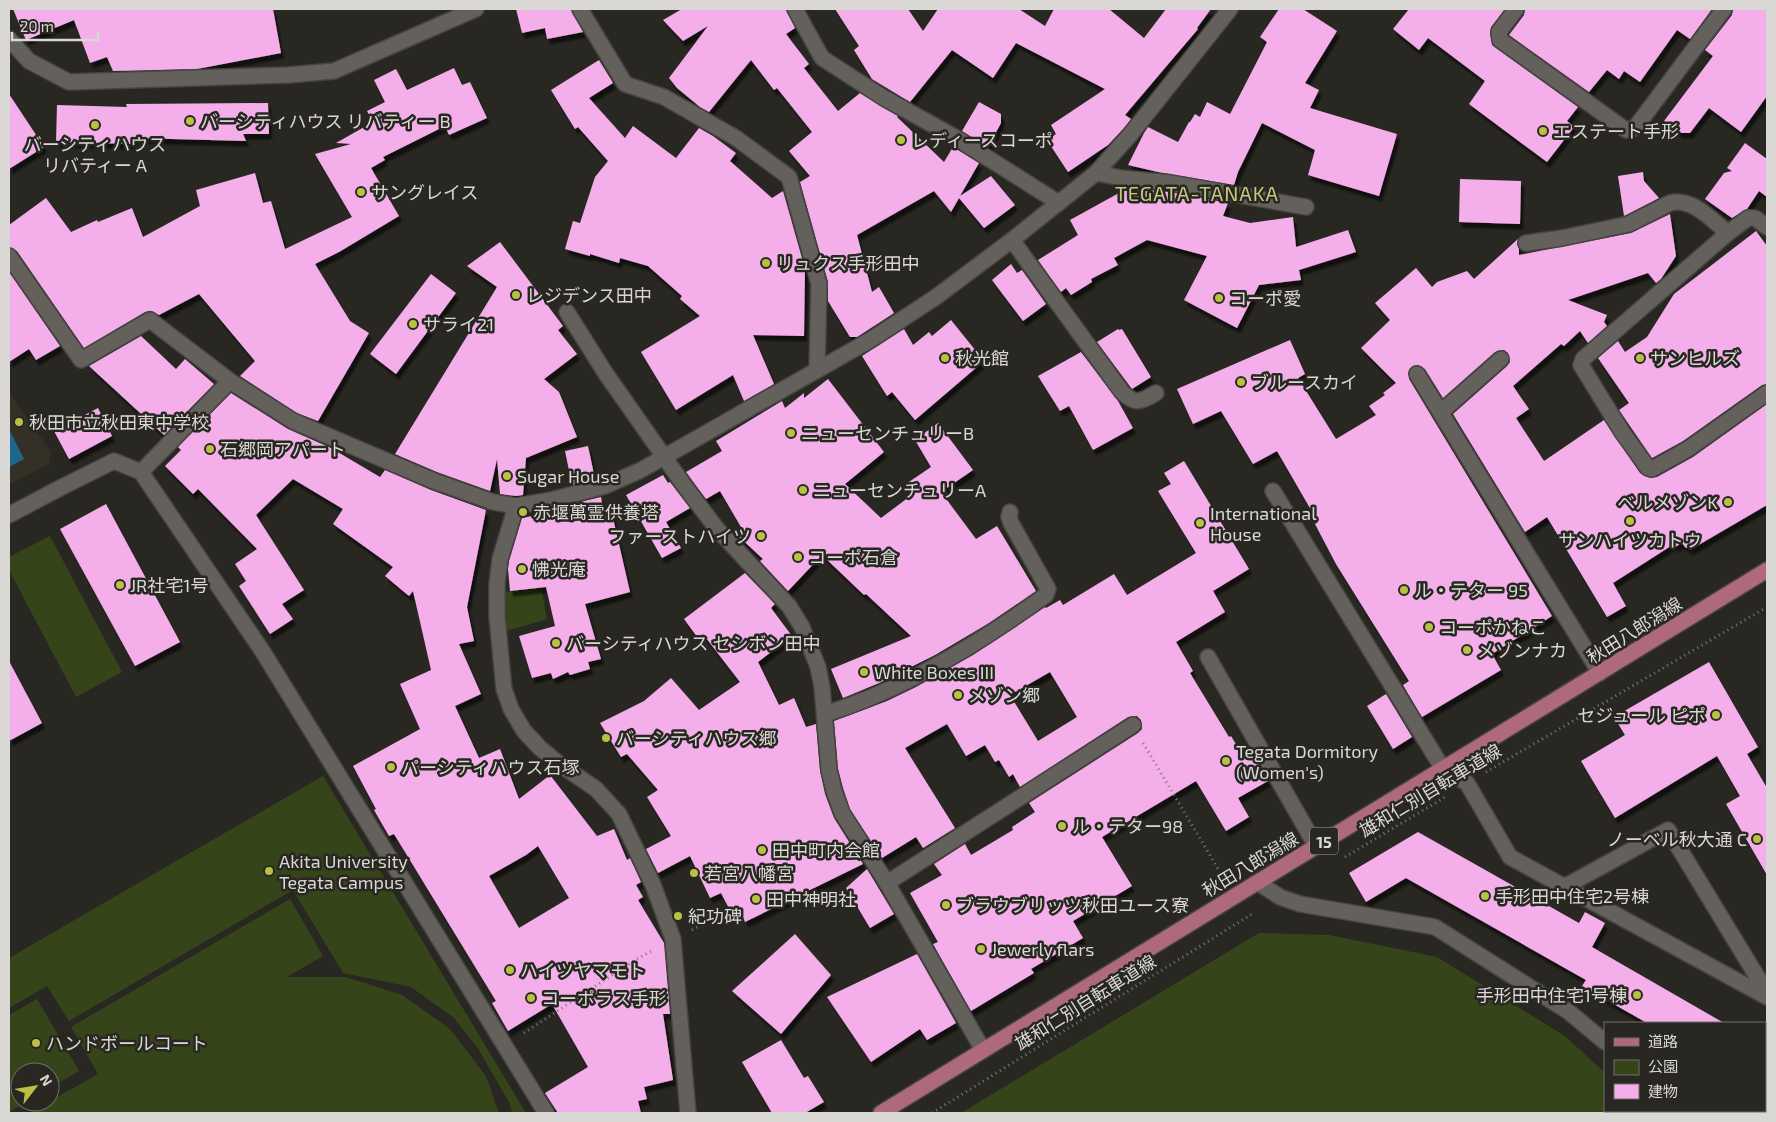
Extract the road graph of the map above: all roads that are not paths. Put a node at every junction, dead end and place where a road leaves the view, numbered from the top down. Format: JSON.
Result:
{"nodes":[{"id":1,"x":476,"y":9,"type":"edge"},
{"id":2,"x":580,"y":9,"type":"edge"},
{"id":3,"x":795,"y":9,"type":"edge"},
{"id":4,"x":1230,"y":9,"type":"edge"},
{"id":5,"x":1516,"y":9,"type":"edge"},
{"id":6,"x":1724,"y":9,"type":"edge"},
{"id":7,"x":9,"y":39,"type":"edge"},
{"id":8,"x":1096,"y":173,"type":"junction"},
{"id":9,"x":1059,"y":203,"type":"junction"},
{"id":10,"x":1306,"y":207,"type":"dead end"},
{"id":11,"x":1767,"y":227,"type":"edge"},
{"id":12,"x":1728,"y":234,"type":"junction"},
{"id":13,"x":1012,"y":240,"type":"junction"},
{"id":14,"x":1526,"y":243,"type":"dead end"},
{"id":15,"x":9,"y":256,"type":"edge"},
{"id":16,"x":568,"y":312,"type":"dead end"},
{"id":17,"x":1501,"y":359,"type":"dead end"},
{"id":18,"x":817,"y":370,"type":"junction"},
{"id":19,"x":1417,"y":374,"type":"dead end"},
{"id":20,"x":230,"y":381,"type":"junction"},
{"id":21,"x":1156,"y":393,"type":"dead end"},
{"id":22,"x":1767,"y":393,"type":"edge"},
{"id":23,"x":1441,"y":412,"type":"junction"},
{"id":24,"x":665,"y":457,"type":"junction"},
{"id":25,"x":141,"y":472,"type":"junction"},
{"id":26,"x":1274,"y":491,"type":"dead end"},
{"id":27,"x":516,"y":506,"type":"junction"},
{"id":28,"x":1010,"y":512,"type":"dead end"},
{"id":29,"x":9,"y":515,"type":"edge"},
{"id":30,"x":1767,"y":570,"type":"edge"},
{"id":31,"x":1208,"y":657,"type":"dead end"},
{"id":32,"x":1600,"y":673,"type":"junction"},
{"id":33,"x":825,"y":714,"type":"junction"},
{"id":34,"x":1132,"y":726,"type":"road end"},
{"id":35,"x":1443,"y":769,"type":"junction"},
{"id":36,"x":1316,"y":846,"type":"junction"},
{"id":37,"x":1257,"y":882,"type":"junction"},
{"id":38,"x":887,"y":883,"type":"junction"},
{"id":39,"x":1564,"y":887,"type":"junction"},
{"id":40,"x":1767,"y":993,"type":"edge"},
{"id":41,"x":1767,"y":998,"type":"edge"},
{"id":42,"x":1604,"y":1041,"type":"edge"},
{"id":43,"x":983,"y":1050,"type":"junction"},
{"id":44,"x":546,"y":1113,"type":"edge"},
{"id":45,"x":688,"y":1113,"type":"edge"},
{"id":46,"x":881,"y":1113,"type":"edge"}],
"edges":[{"from":1,"to":7,"type":"street"},
{"from":2,"to":18,"type":"street"},
{"from":3,"to":9,"type":"street"},
{"from":4,"to":8,"type":"street"},
{"from":5,"to":6,"type":"street"},
{"from":8,"to":9,"type":"street"},
{"from":8,"to":10,"type":"street"},
{"from":9,"to":13,"type":"street"},
{"from":11,"to":12,"type":"street"},
{"from":12,"to":14,"type":"street"},
{"from":12,"to":22,"type":"street"},
{"from":13,"to":18,"type":"street"},
{"from":13,"to":21,"type":"street"},
{"from":15,"to":20,"type":"street"},
{"from":16,"to":24,"type":"street"},
{"from":17,"to":23,"type":"street"},
{"from":18,"to":24,"type":"street"},
{"from":19,"to":23,"type":"street"},
{"from":20,"to":25,"type":"street"},
{"from":20,"to":27,"type":"street"},
{"from":23,"to":32,"type":"street"},
{"from":24,"to":27,"type":"street"},
{"from":24,"to":33,"type":"street"},
{"from":25,"to":29,"type":"street"},
{"from":25,"to":44,"type":"street"},
{"from":26,"to":35,"type":"street"},
{"from":27,"to":45,"type":"street"},
{"from":28,"to":33,"type":"street"},
{"from":30,"to":32,"type":"main road","name":"秋田八郎潟線","number":"15"},
{"from":31,"to":36,"type":"street"},
{"from":32,"to":35,"type":"main road","name":"秋田八郎潟線","number":"15"},
{"from":33,"to":38,"type":"street"},
{"from":34,"to":38,"type":"street"},
{"from":35,"to":36,"type":"main road","name":"秋田八郎潟線","number":"15"},
{"from":35,"to":39,"type":"street"},
{"from":36,"to":37,"type":"main road","name":"秋田八郎潟線","number":"15"},
{"from":37,"to":42,"type":"street"},
{"from":37,"to":43,"type":"main road","name":"秋田八郎潟線","number":"15"},
{"from":38,"to":43,"type":"street"},
{"from":39,"to":40,"type":"street"},
{"from":39,"to":41,"type":"street"},
{"from":43,"to":46,"type":"main road","name":"秋田八郎潟線","number":"15"}]}
